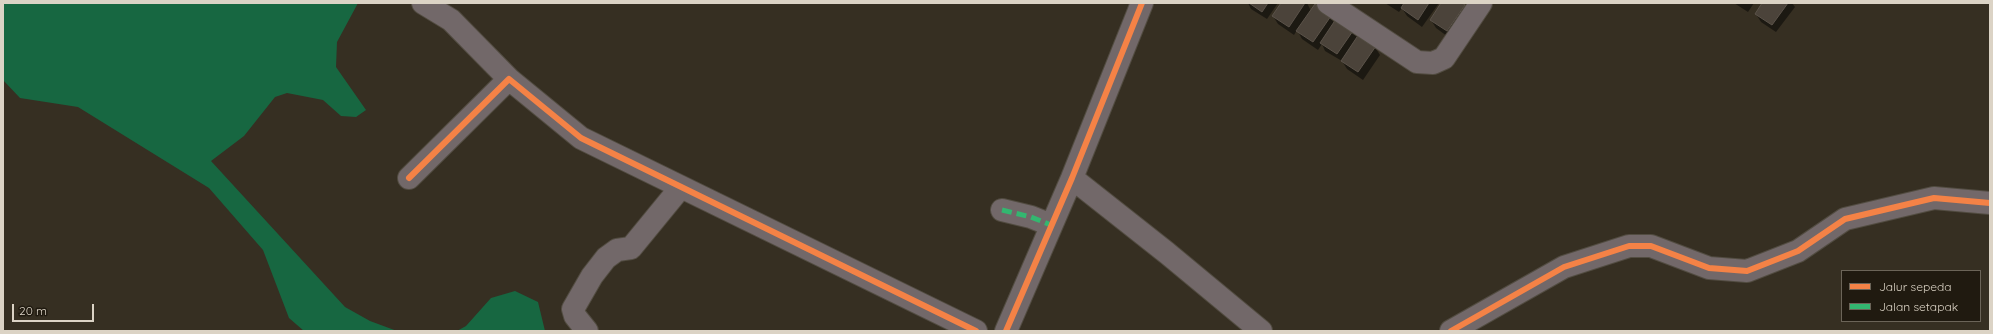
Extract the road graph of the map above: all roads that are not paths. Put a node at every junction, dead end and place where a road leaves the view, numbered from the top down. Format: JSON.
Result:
{"nodes":[{"id":1,"x":424,"y":3,"type":"edge"},
{"id":2,"x":1142,"y":3,"type":"edge"},
{"id":3,"x":1328,"y":3,"type":"edge"},
{"id":4,"x":1481,"y":3,"type":"edge"},
{"id":5,"x":509,"y":79,"type":"junction"},
{"id":6,"x":409,"y":178,"type":"dead end"},
{"id":7,"x":1072,"y":178,"type":"junction"},
{"id":8,"x":682,"y":187,"type":"junction"},
{"id":9,"x":1990,"y":203,"type":"edge"},
{"id":10,"x":1002,"y":210,"type":"dead end"},
{"id":11,"x":1051,"y":225,"type":"junction"},
{"id":12,"x":587,"y":331,"type":"edge"},
{"id":13,"x":976,"y":331,"type":"edge"},
{"id":14,"x":1006,"y":331,"type":"edge"},
{"id":15,"x":1261,"y":331,"type":"edge"},
{"id":16,"x":1451,"y":331,"type":"edge"}],
"edges":[{"from":1,"to":5,"type":"street"},
{"from":2,"to":7,"type":"street"},
{"from":3,"to":4,"type":"street"},
{"from":5,"to":6,"type":"street"},
{"from":5,"to":8,"type":"street"},
{"from":7,"to":11,"type":"street"},
{"from":7,"to":15,"type":"street"},
{"from":8,"to":12,"type":"street"},
{"from":8,"to":13,"type":"street"},
{"from":9,"to":16,"type":"street"},
{"from":10,"to":11,"type":"street"},
{"from":11,"to":14,"type":"street"}]}
